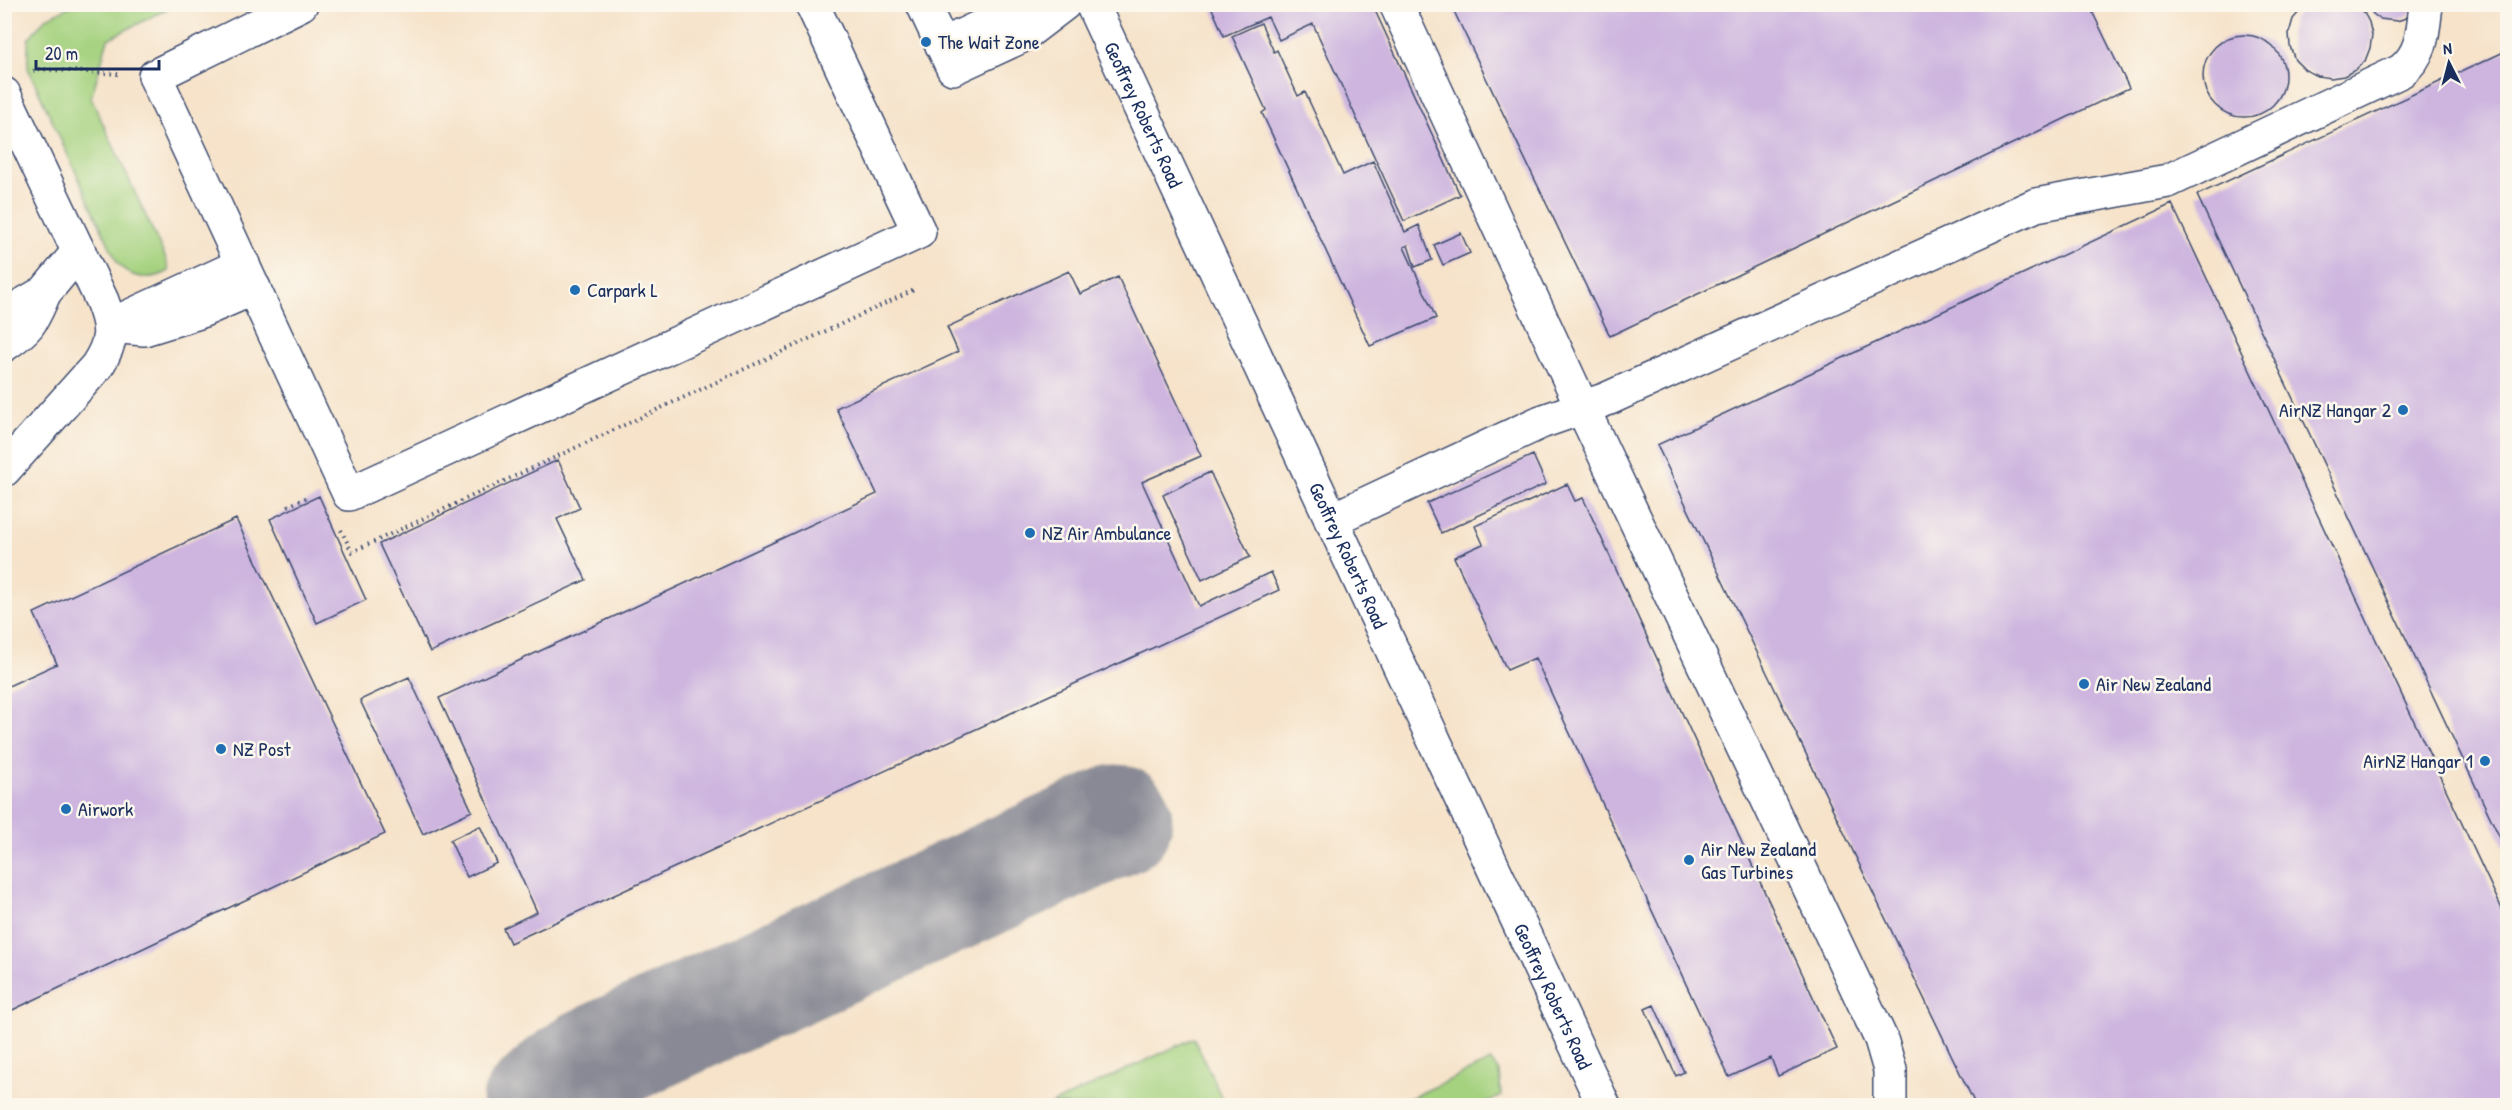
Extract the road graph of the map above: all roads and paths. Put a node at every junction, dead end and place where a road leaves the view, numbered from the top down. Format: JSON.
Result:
{"nodes":[{"id":1,"x":301,"y":4,"type":"edge"},
{"id":2,"x":812,"y":4,"type":"edge"},
{"id":3,"x":923,"y":4,"type":"edge"},
{"id":4,"x":1039,"y":4,"type":"edge"},
{"id":5,"x":1064,"y":4,"type":"edge"},
{"id":6,"x":1092,"y":4,"type":"edge"},
{"id":7,"x":1396,"y":4,"type":"edge"},
{"id":8,"x":2426,"y":4,"type":"edge"},
{"id":9,"x":942,"y":45,"type":"junction"},
{"id":10,"x":123,"y":74,"type":"dead end"},
{"id":11,"x":15,"y":84,"type":"edge"},
{"id":12,"x":79,"y":251,"type":"junction"},
{"id":13,"x":248,"y":276,"type":"junction"},
{"id":14,"x":914,"y":290,"type":"dead end"},
{"id":15,"x":45,"y":292,"type":"junction"},
{"id":16,"x":4,"y":316,"type":"edge"},
{"id":17,"x":110,"y":326,"type":"junction"},
{"id":18,"x":4,"y":345,"type":"edge"},
{"id":19,"x":1582,"y":407,"type":"junction"},
{"id":20,"x":4,"y":470,"type":"edge"},
{"id":21,"x":313,"y":495,"type":"dead end"},
{"id":22,"x":288,"y":506,"type":"dead end"},
{"id":23,"x":1331,"y":520,"type":"junction"},
{"id":24,"x":337,"y":522,"type":"dead end"},
{"id":25,"x":1604,"y":1106,"type":"edge"},
{"id":26,"x":1890,"y":1106,"type":"edge"}],
"edges":[{"from":1,"to":13,"type":"street"},
{"from":2,"to":13,"type":"street"},
{"from":3,"to":9,"type":"street"},
{"from":4,"to":9,"type":"street"},
{"from":5,"to":9,"type":"street"},
{"from":6,"to":23,"type":"street","name":"Geoffrey Roberts Road"},
{"from":7,"to":19,"type":"street"},
{"from":8,"to":19,"type":"street"},
{"from":10,"to":11,"type":"path"},
{"from":11,"to":12,"type":"street"},
{"from":12,"to":15,"type":"street"},
{"from":12,"to":17,"type":"street"},
{"from":13,"to":17,"type":"street"},
{"from":14,"to":24,"type":"path"},
{"from":15,"to":16,"type":"street"},
{"from":15,"to":18,"type":"street"},
{"from":17,"to":20,"type":"street"},
{"from":19,"to":23,"type":"street"},
{"from":19,"to":26,"type":"street"},
{"from":21,"to":22,"type":"path"},
{"from":23,"to":25,"type":"street","name":"Geoffrey Roberts Road"}]}
